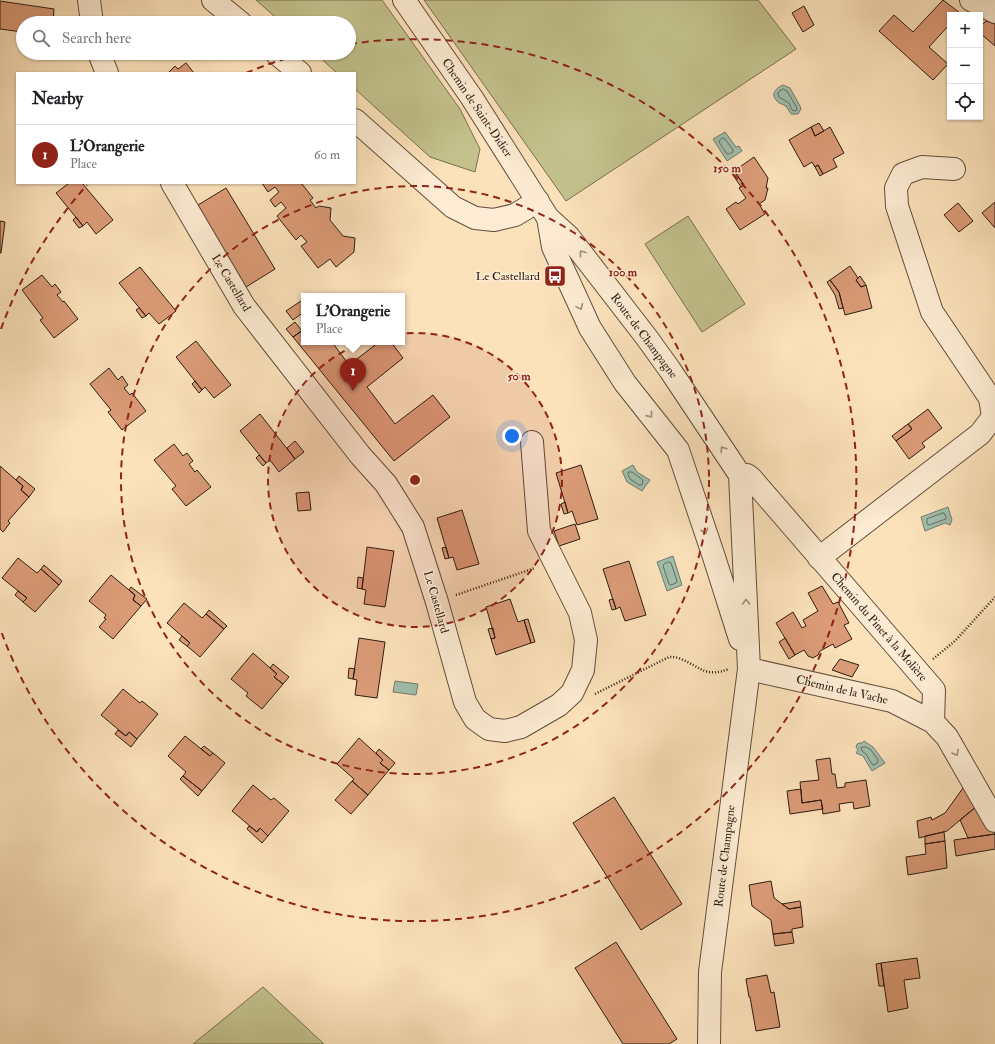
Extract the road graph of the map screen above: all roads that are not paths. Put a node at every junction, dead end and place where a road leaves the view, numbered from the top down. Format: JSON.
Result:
{"nodes":[{"id":1,"x":89,"y":0,"type":"edge"},
{"id":2,"x":213,"y":0,"type":"edge"},
{"id":3,"x":404,"y":0,"type":"edge"},
{"id":4,"x":971,"y":0,"type":"edge"},
{"id":5,"x":995,"y":12,"type":"edge"},
{"id":6,"x":91,"y":16,"type":"edge"},
{"id":7,"x":232,"y":16,"type":"edge"},
{"id":8,"x":102,"y":60,"type":"edge"},
{"id":9,"x":284,"y":60,"type":"edge"},
{"id":10,"x":107,"y":72,"type":"edge"},
{"id":11,"x":299,"y":72,"type":"edge"},
{"id":12,"x":356,"y":121,"type":"edge"},
{"id":13,"x":954,"y":169,"type":"dead end"},
{"id":14,"x":173,"y":184,"type":"edge"},
{"id":15,"x":543,"y":210,"type":"junction"},
{"id":16,"x":532,"y":442,"type":"dead end"},
{"id":17,"x":740,"y":475,"type":"junction"},
{"id":18,"x":819,"y":558,"type":"junction"},
{"id":19,"x":740,"y":668,"type":"junction"},
{"id":20,"x":933,"y":722,"type":"junction"},
{"id":21,"x":995,"y":821,"type":"edge"},
{"id":22,"x":709,"y":1044,"type":"edge"}],
"edges":[{"from":1,"to":6,"type":"street"},
{"from":2,"to":7,"type":"street"},
{"from":3,"to":15,"type":"street","name":"Chemin de Saint-Didier"},
{"from":4,"to":5,"type":"street"},
{"from":8,"to":10,"type":"street"},
{"from":9,"to":11,"type":"street"},
{"from":12,"to":15,"type":"street"},
{"from":13,"to":18,"type":"street"},
{"from":14,"to":16,"type":"street","name":"Le Castellard"},
{"from":17,"to":15,"type":"street","name":"Route de Champagne","one_way":true},
{"from":15,"to":19,"type":"street","name":"Route de Champagne","one_way":true},
{"from":17,"to":18,"type":"street","name":"Chemin du Pinet à la Molière"},
{"from":19,"to":17,"type":"street","name":"Route de Champagne","one_way":true},
{"from":18,"to":20,"type":"street","name":"Chemin du Pinet à la Molière"},
{"from":19,"to":20,"type":"street","name":"Chemin de la Vache"},
{"from":19,"to":22,"type":"street","name":"Route de Champagne"},
{"from":20,"to":21,"type":"street","one_way":true}]}
